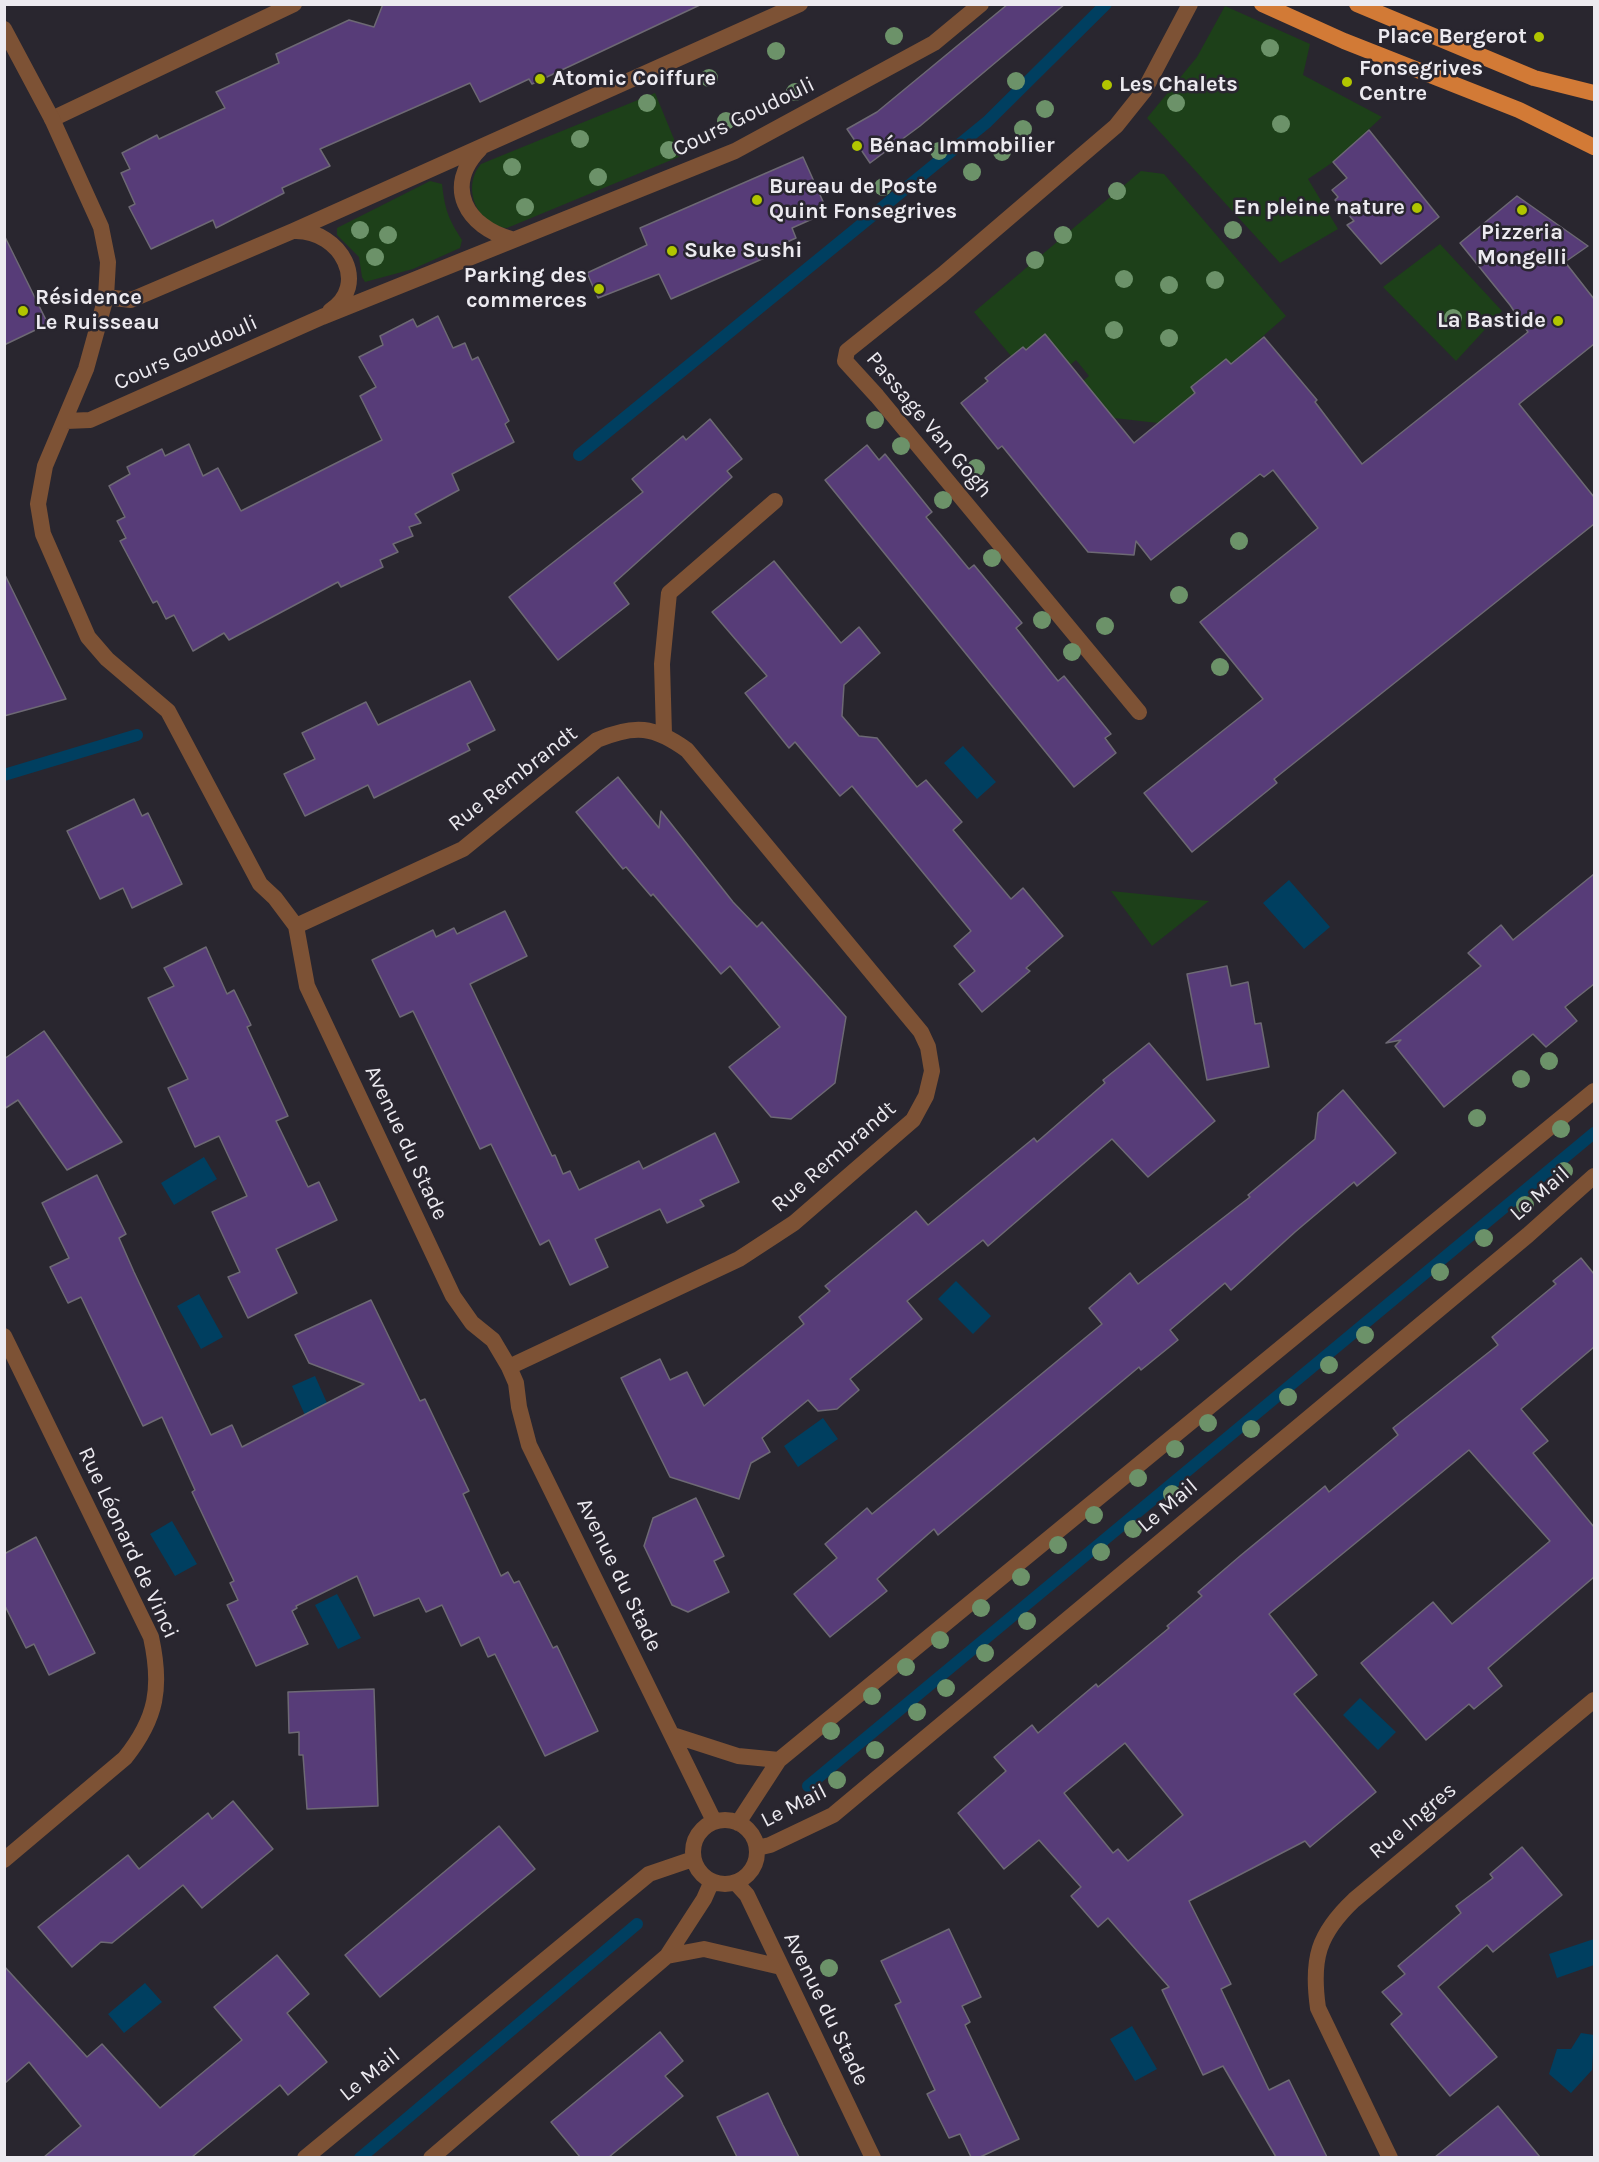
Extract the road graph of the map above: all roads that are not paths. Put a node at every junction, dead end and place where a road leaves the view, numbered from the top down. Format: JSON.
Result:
{"nodes":[{"id":1,"x":294,"y":4,"type":"edge"},
{"id":2,"x":800,"y":4,"type":"edge"},
{"id":3,"x":981,"y":4,"type":"edge"},
{"id":4,"x":1190,"y":4,"type":"edge"},
{"id":5,"x":1262,"y":4,"type":"edge"},
{"id":6,"x":1357,"y":4,"type":"edge"},
{"id":7,"x":781,"y":8,"type":"edge"},
{"id":8,"x":4,"y":29,"type":"edge"},
{"id":9,"x":1594,"y":93,"type":"edge"},
{"id":10,"x":52,"y":120,"type":"junction"},
{"id":11,"x":1594,"y":147,"type":"edge"},
{"id":12,"x":480,"y":149,"type":"junction"},
{"id":13,"x":293,"y":231,"type":"junction"},
{"id":14,"x":512,"y":239,"type":"junction"},
{"id":15,"x":106,"y":297,"type":"junction"},
{"id":16,"x":322,"y":317,"type":"junction"},
{"id":17,"x":66,"y":421,"type":"junction"},
{"id":18,"x":775,"y":501,"type":"dead end"},
{"id":19,"x":1139,"y":712,"type":"dead end"},
{"id":20,"x":664,"y":734,"type":"junction"},
{"id":21,"x":296,"y":926,"type":"junction"},
{"id":22,"x":1594,"y":1091,"type":"edge"},
{"id":23,"x":1594,"y":1176,"type":"edge"},
{"id":24,"x":4,"y":1336,"type":"edge"},
{"id":25,"x":509,"y":1367,"type":"junction"},
{"id":26,"x":1594,"y":1700,"type":"edge"},
{"id":27,"x":673,"y":1735,"type":"junction"},
{"id":28,"x":779,"y":1760,"type":"junction"},
{"id":29,"x":714,"y":1821,"type":"junction"},
{"id":30,"x":738,"y":1823,"type":"junction"},
{"id":31,"x":757,"y":1848,"type":"junction"},
{"id":32,"x":693,"y":1859,"type":"junction"},
{"id":33,"x":4,"y":1860,"type":"edge"},
{"id":34,"x":712,"y":1881,"type":"junction"},
{"id":35,"x":736,"y":1883,"type":"junction"},
{"id":36,"x":667,"y":1956,"type":"junction"},
{"id":37,"x":781,"y":1967,"type":"junction"},
{"id":38,"x":305,"y":2157,"type":"edge"},
{"id":39,"x":431,"y":2157,"type":"edge"},
{"id":40,"x":873,"y":2157,"type":"edge"},
{"id":41,"x":1389,"y":2157,"type":"edge"}],
"edges":[{"from":1,"to":10,"type":"street"},
{"from":2,"to":7,"type":"street"},
{"from":3,"to":14,"type":"street","name":"Cours Goudouli"},
{"from":4,"to":19,"type":"street","name":"Passage Van Gogh"},
{"from":5,"to":11,"type":"main road"},
{"from":6,"to":9,"type":"main road"},
{"from":7,"to":12,"type":"street"},
{"from":8,"to":10,"type":"street","name":"Avenue du Stade"},
{"from":10,"to":15,"type":"street","name":"Avenue du Stade"},
{"from":12,"to":13,"type":"street"},
{"from":12,"to":14,"type":"street"},
{"from":13,"to":15,"type":"street"},
{"from":13,"to":16,"type":"street","name":"Cours Goudouli"},
{"from":14,"to":16,"type":"street","name":"Cours Goudouli"},
{"from":15,"to":17,"type":"street","name":"Avenue du Stade"},
{"from":16,"to":17,"type":"street","name":"Cours Goudouli"},
{"from":17,"to":21,"type":"street","name":"Avenue du Stade"},
{"from":18,"to":20,"type":"street"},
{"from":20,"to":21,"type":"street","name":"Rue Rembrandt"},
{"from":20,"to":25,"type":"street","name":"Rue Rembrandt"},
{"from":21,"to":25,"type":"street","name":"Avenue du Stade"},
{"from":22,"to":28,"type":"street","name":"Le Mail"},
{"from":23,"to":31,"type":"street","name":"Le Mail"},
{"from":24,"to":33,"type":"street","name":"Rue Léonard de Vinci"},
{"from":25,"to":27,"type":"street","name":"Avenue du Stade"},
{"from":26,"to":41,"type":"street","name":"Rue Ingres"},
{"from":27,"to":28,"type":"street"},
{"from":27,"to":29,"type":"street","name":"Avenue du Stade"},
{"from":28,"to":30,"type":"street","name":"Le Mail"},
{"from":29,"to":30,"type":"street"},
{"from":29,"to":32,"type":"street"},
{"from":30,"to":31,"type":"street"},
{"from":31,"to":35,"type":"street"},
{"from":32,"to":34,"type":"street"},
{"from":32,"to":38,"type":"street","name":"Le Mail"},
{"from":34,"to":35,"type":"street"},
{"from":34,"to":36,"type":"street"},
{"from":35,"to":37,"type":"street","name":"Avenue du Stade"},
{"from":36,"to":37,"type":"street"},
{"from":36,"to":39,"type":"street"},
{"from":37,"to":40,"type":"street","name":"Avenue du Stade"}]}
